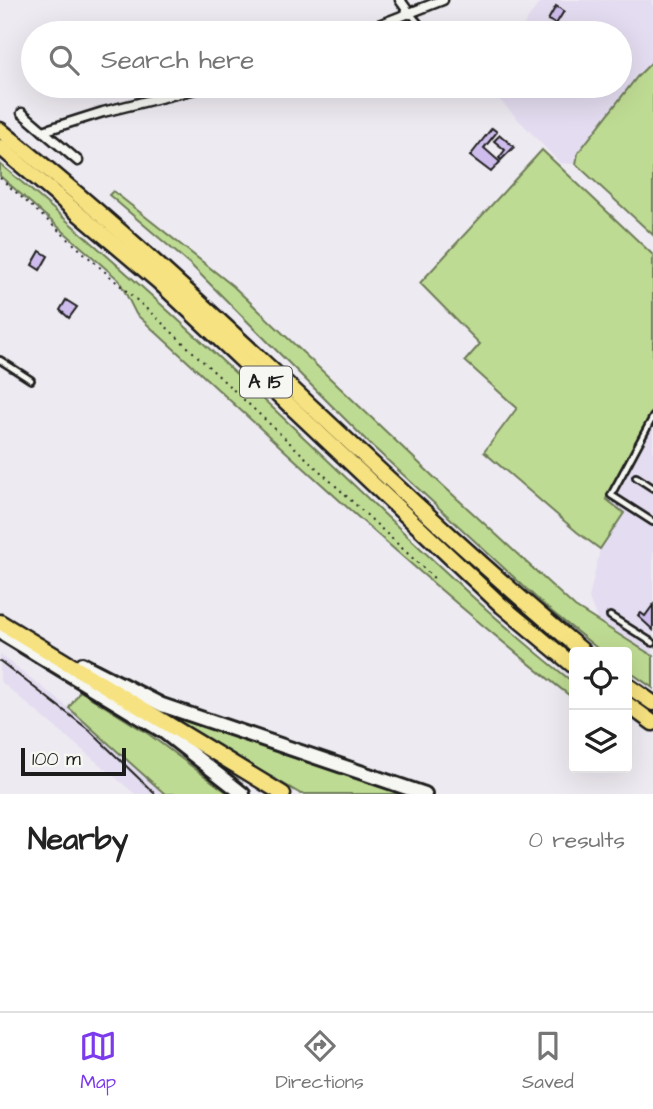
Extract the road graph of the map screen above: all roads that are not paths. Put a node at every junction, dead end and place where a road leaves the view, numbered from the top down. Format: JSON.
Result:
{"nodes":[{"id":1,"x":400,"y":0,"type":"edge"},
{"id":2,"x":443,"y":0,"type":"edge"},
{"id":3,"x":411,"y":14,"type":"junction"},
{"id":4,"x":391,"y":21,"type":"edge"},
{"id":5,"x":417,"y":21,"type":"edge"},
{"id":6,"x":160,"y":98,"type":"edge"},
{"id":7,"x":22,"y":113,"type":"dead end"},
{"id":8,"x":0,"y":130,"type":"edge"},
{"id":9,"x":43,"y":131,"type":"junction"},
{"id":10,"x":0,"y":147,"type":"edge"},
{"id":11,"x":78,"y":161,"type":"dead end"},
{"id":12,"x":0,"y":360,"type":"edge"},
{"id":13,"x":31,"y":380,"type":"dead end"},
{"id":14,"x":653,"y":417,"type":"edge"},
{"id":15,"x":636,"y":477,"type":"dead end"},
{"id":16,"x":653,"y":488,"type":"edge"},
{"id":17,"x":653,"y":522,"type":"edge"},
{"id":18,"x":610,"y":616,"type":"dead end"},
{"id":19,"x":0,"y":622,"type":"edge"},
{"id":20,"x":0,"y":632,"type":"edge"},
{"id":21,"x":25,"y":641,"type":"junction"},
{"id":22,"x":653,"y":643,"type":"edge"},
{"id":23,"x":578,"y":647,"type":"edge"},
{"id":24,"x":569,"y":662,"type":"edge"},
{"id":25,"x":632,"y":689,"type":"edge"},
{"id":26,"x":653,"y":704,"type":"edge"},
{"id":27,"x":632,"y":708,"type":"edge"},
{"id":28,"x":653,"y":723,"type":"edge"},
{"id":29,"x":164,"y":732,"type":"junction"},
{"id":30,"x":243,"y":794,"type":"edge"},
{"id":31,"x":266,"y":794,"type":"edge"},
{"id":32,"x":283,"y":794,"type":"edge"},
{"id":33,"x":425,"y":794,"type":"edge"}],
"edges":[{"from":1,"to":3,"type":"street"},
{"from":2,"to":3,"type":"street"},
{"from":3,"to":4,"type":"street"},
{"from":3,"to":5,"type":"lane"},
{"from":6,"to":9,"type":"street"},
{"from":7,"to":9,"type":"street"},
{"from":8,"to":23,"type":"highway","number":"A 15"},
{"from":9,"to":11,"type":"street"},
{"from":10,"to":24,"type":"highway","number":"A 15"},
{"from":12,"to":13,"type":"lane"},
{"from":14,"to":17,"type":"lane"},
{"from":15,"to":16,"type":"lane"},
{"from":18,"to":22,"type":"lane"},
{"from":19,"to":21,"type":"main road"},
{"from":19,"to":32,"type":"highway"},
{"from":20,"to":21,"type":"main road"},
{"from":21,"to":29,"type":"main road"},
{"from":21,"to":33,"type":"main road"},
{"from":25,"to":26,"type":"highway"},
{"from":27,"to":28,"type":"highway"},
{"from":29,"to":30,"type":"main road"},
{"from":29,"to":31,"type":"highway"}]}
